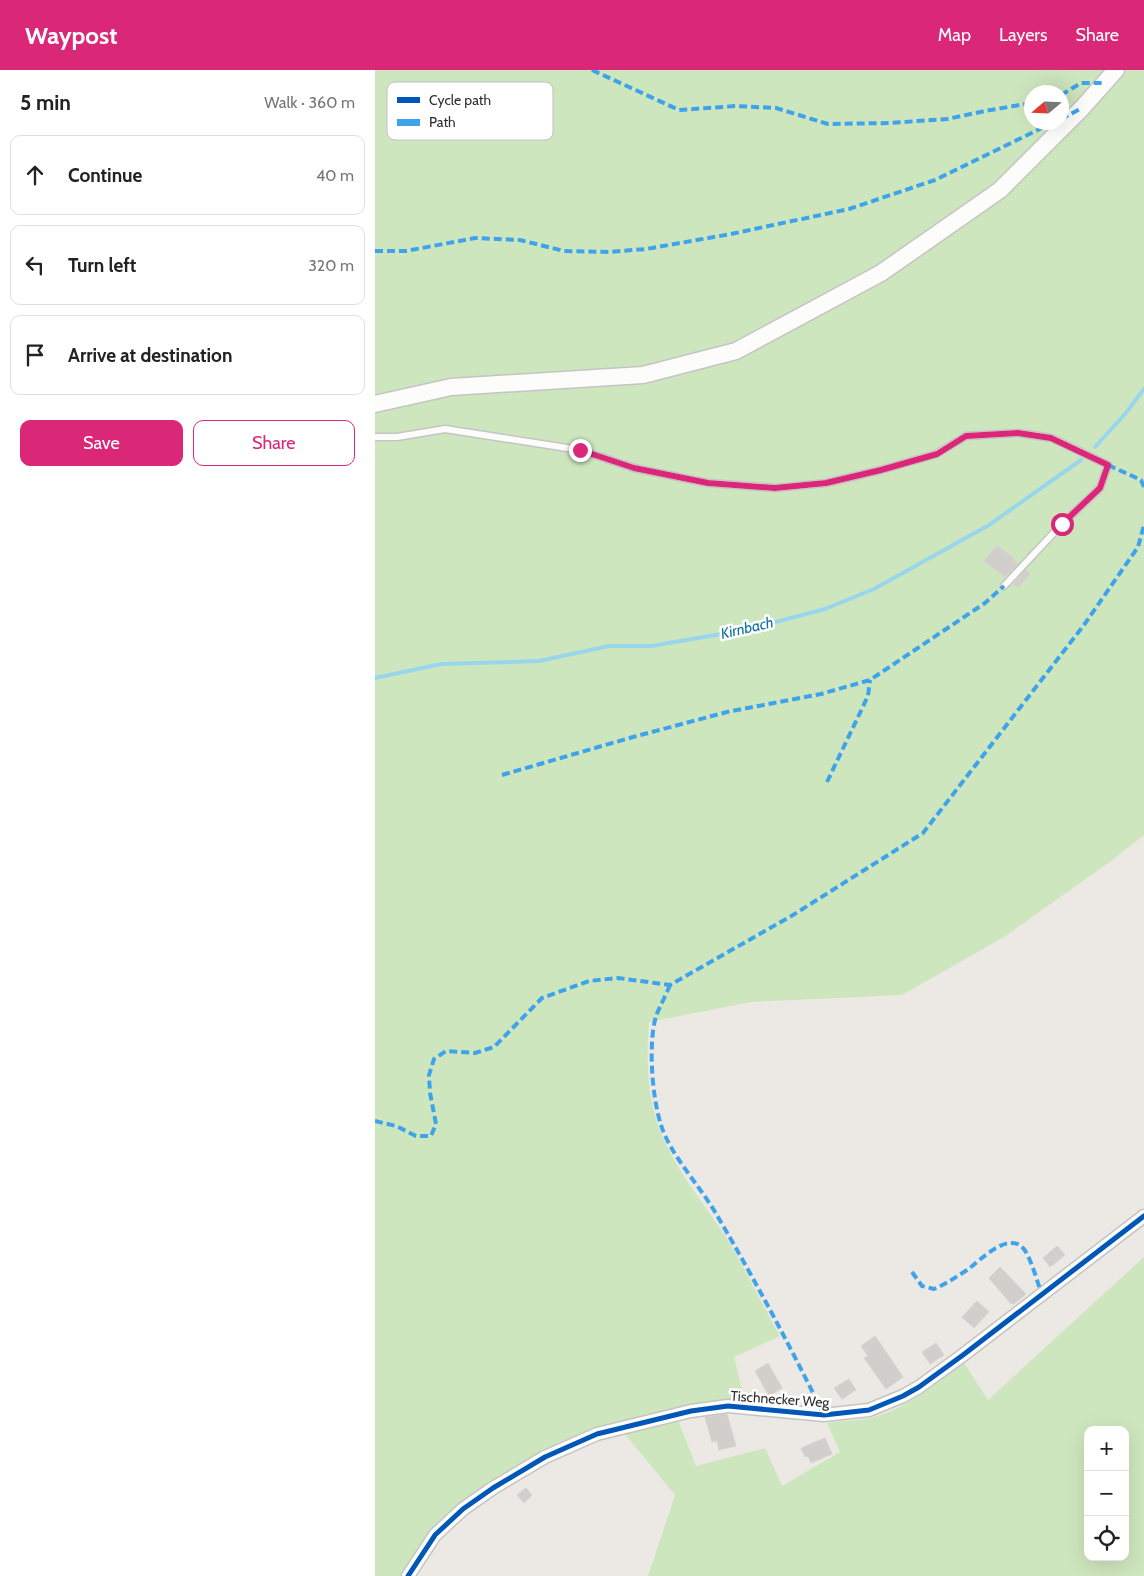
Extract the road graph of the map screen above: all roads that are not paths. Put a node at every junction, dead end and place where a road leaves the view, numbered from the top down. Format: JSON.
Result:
{"nodes":[{"id":1,"x":1116,"y":70,"type":"edge"},
{"id":2,"x":375,"y":404,"type":"edge"},
{"id":3,"x":375,"y":437,"type":"edge"},
{"id":4,"x":1004,"y":586,"type":"dead end"},
{"id":5,"x":1144,"y":1216,"type":"edge"},
{"id":6,"x":407,"y":1576,"type":"edge"}],
"edges":[{"from":1,"to":2,"type":"main road"},
{"from":3,"to":4,"type":"lane"},
{"from":5,"to":6,"type":"street","name":"Tischnecker Weg"}]}
